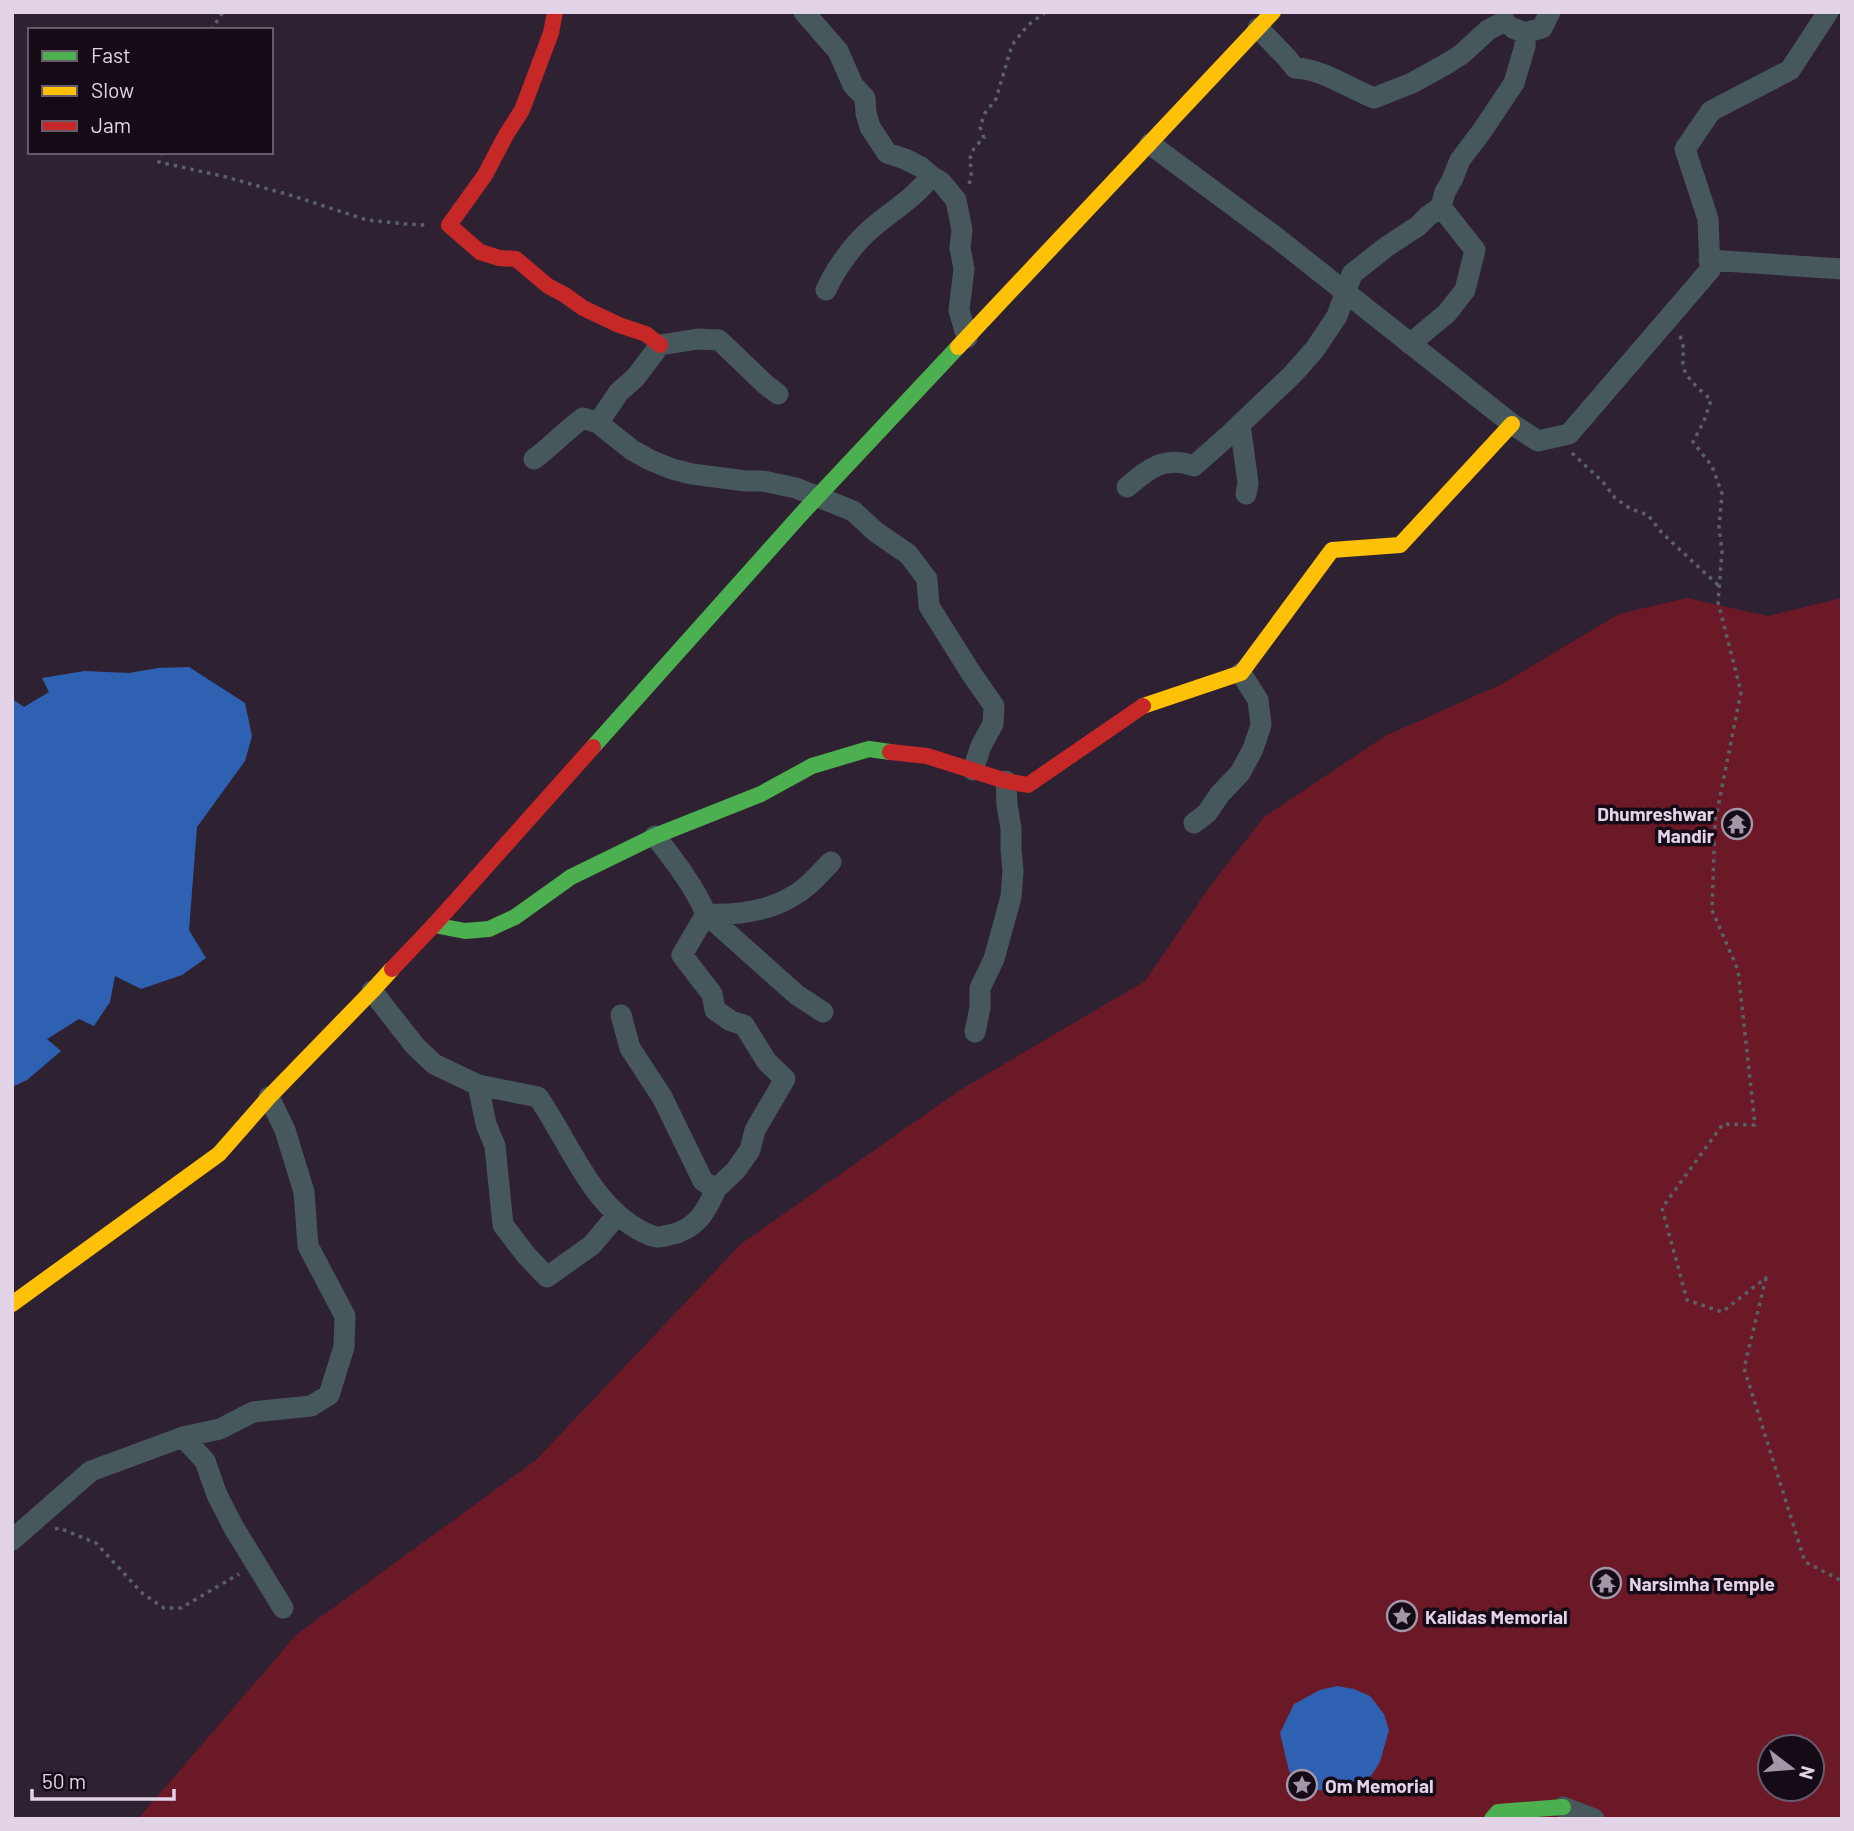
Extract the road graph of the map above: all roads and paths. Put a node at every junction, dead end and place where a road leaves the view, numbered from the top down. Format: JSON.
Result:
{"nodes":[{"id":1,"x":223,"y":12,"type":"edge"},
{"id":2,"x":555,"y":12,"type":"edge"},
{"id":3,"x":804,"y":12,"type":"edge"},
{"id":4,"x":1046,"y":12,"type":"edge"},
{"id":5,"x":1550,"y":12,"type":"edge"},
{"id":6,"x":1828,"y":12,"type":"edge"},
{"id":7,"x":1502,"y":17,"type":"edge"},
{"id":8,"x":1266,"y":20,"type":"edge"},
{"id":9,"x":212,"y":28,"type":"edge"},
{"id":10,"x":1525,"y":33,"type":"junction"},
{"id":11,"x":1150,"y":144,"type":"junction"},
{"id":12,"x":161,"y":154,"type":"edge"},
{"id":13,"x":931,"y":176,"type":"junction"},
{"id":14,"x":956,"y":200,"type":"junction"},
{"id":15,"x":1441,"y":207,"type":"junction"},
{"id":16,"x":449,"y":225,"type":"junction"},
{"id":17,"x":1709,"y":260,"type":"junction"},
{"id":18,"x":1842,"y":270,"type":"edge"},
{"id":19,"x":826,"y":289,"type":"dead end"},
{"id":20,"x":1346,"y":293,"type":"junction"},
{"id":21,"x":1672,"y":314,"type":"junction"},
{"id":22,"x":967,"y":338,"type":"junction"},
{"id":23,"x":1410,"y":344,"type":"junction"},
{"id":24,"x":660,"y":345,"type":"junction"},
{"id":25,"x":778,"y":394,"type":"dead end"},
{"id":26,"x":598,"y":423,"type":"junction"},
{"id":27,"x":1240,"y":424,"type":"junction"},
{"id":28,"x":1512,"y":424,"type":"junction"},
{"id":29,"x":1559,"y":436,"type":"junction"},
{"id":30,"x":534,"y":459,"type":"dead end"},
{"id":31,"x":1127,"y":487,"type":"dead end"},
{"id":32,"x":1246,"y":494,"type":"dead end"},
{"id":33,"x":818,"y":496,"type":"junction"},
{"id":34,"x":1719,"y":586,"type":"junction"},
{"id":35,"x":1241,"y":673,"type":"junction"},
{"id":36,"x":973,"y":769,"type":"junction"},
{"id":37,"x":1006,"y":781,"type":"junction"},
{"id":38,"x":1194,"y":823,"type":"dead end"},
{"id":39,"x":656,"y":836,"type":"junction"},
{"id":40,"x":831,"y":862,"type":"dead end"},
{"id":41,"x":706,"y":914,"type":"junction"},
{"id":42,"x":434,"y":925,"type":"junction"},
{"id":43,"x":372,"y":991,"type":"junction"},
{"id":44,"x":823,"y":1012,"type":"dead end"},
{"id":45,"x":621,"y":1015,"type":"dead end"},
{"id":46,"x":975,"y":1032,"type":"dead end"},
{"id":47,"x":478,"y":1084,"type":"junction"},
{"id":48,"x":269,"y":1097,"type":"junction"},
{"id":49,"x":716,"y":1189,"type":"junction"},
{"id":50,"x":617,"y":1215,"type":"junction"},
{"id":51,"x":12,"y":1304,"type":"edge"},
{"id":52,"x":183,"y":1437,"type":"junction"},
{"id":53,"x":47,"y":1531,"type":"dead end"},
{"id":54,"x":12,"y":1540,"type":"edge"},
{"id":55,"x":256,"y":1564,"type":"junction"},
{"id":56,"x":1842,"y":1581,"type":"edge"},
{"id":57,"x":283,"y":1608,"type":"dead end"},
{"id":58,"x":1563,"y":1807,"type":"joint"},
{"id":59,"x":1492,"y":1819,"type":"edge"},
{"id":60,"x":1594,"y":1819,"type":"edge"}],
"edges":[{"from":1,"to":9,"type":"path"},
{"from":2,"to":16,"type":"street"},
{"from":3,"to":13,"type":"street"},
{"from":4,"to":14,"type":"path"},
{"from":5,"to":10,"type":"street"},
{"from":6,"to":17,"type":"street"},
{"from":7,"to":8,"type":"street"},
{"from":7,"to":10,"type":"street"},
{"from":8,"to":11,"type":"street"},
{"from":10,"to":15,"type":"street"},
{"from":11,"to":20,"type":"street"},
{"from":11,"to":22,"type":"street"},
{"from":12,"to":16,"type":"path"},
{"from":13,"to":14,"type":"street"},
{"from":13,"to":19,"type":"street"},
{"from":14,"to":22,"type":"street"},
{"from":15,"to":20,"type":"street"},
{"from":15,"to":23,"type":"street"},
{"from":16,"to":24,"type":"street"},
{"from":17,"to":18,"type":"street"},
{"from":17,"to":21,"type":"street"},
{"from":20,"to":23,"type":"street"},
{"from":20,"to":27,"type":"street"},
{"from":21,"to":29,"type":"street"},
{"from":21,"to":34,"type":"path"},
{"from":22,"to":33,"type":"street"},
{"from":23,"to":28,"type":"street"},
{"from":24,"to":25,"type":"street"},
{"from":24,"to":26,"type":"street"},
{"from":26,"to":30,"type":"street"},
{"from":26,"to":33,"type":"street"},
{"from":27,"to":31,"type":"street"},
{"from":27,"to":32,"type":"street"},
{"from":28,"to":29,"type":"street"},
{"from":28,"to":35,"type":"street"},
{"from":29,"to":34,"type":"path"},
{"from":33,"to":36,"type":"street"},
{"from":33,"to":42,"type":"street"},
{"from":34,"to":56,"type":"path"},
{"from":35,"to":37,"type":"street"},
{"from":35,"to":38,"type":"street"},
{"from":36,"to":37,"type":"street"},
{"from":36,"to":39,"type":"street"},
{"from":37,"to":46,"type":"street"},
{"from":39,"to":41,"type":"street"},
{"from":39,"to":42,"type":"street"},
{"from":40,"to":41,"type":"street"},
{"from":41,"to":44,"type":"street"},
{"from":41,"to":49,"type":"street"},
{"from":42,"to":43,"type":"street"},
{"from":43,"to":47,"type":"street"},
{"from":43,"to":48,"type":"street"},
{"from":45,"to":49,"type":"street"},
{"from":47,"to":50,"type":"street"},
{"from":47,"to":50,"type":"street"},
{"from":48,"to":51,"type":"street"},
{"from":48,"to":52,"type":"street"},
{"from":49,"to":50,"type":"street"},
{"from":52,"to":54,"type":"street"},
{"from":52,"to":55,"type":"street"},
{"from":53,"to":55,"type":"path"},
{"from":55,"to":57,"type":"street"},
{"from":58,"to":59,"type":"street"},
{"from":58,"to":60,"type":"street"}]}
